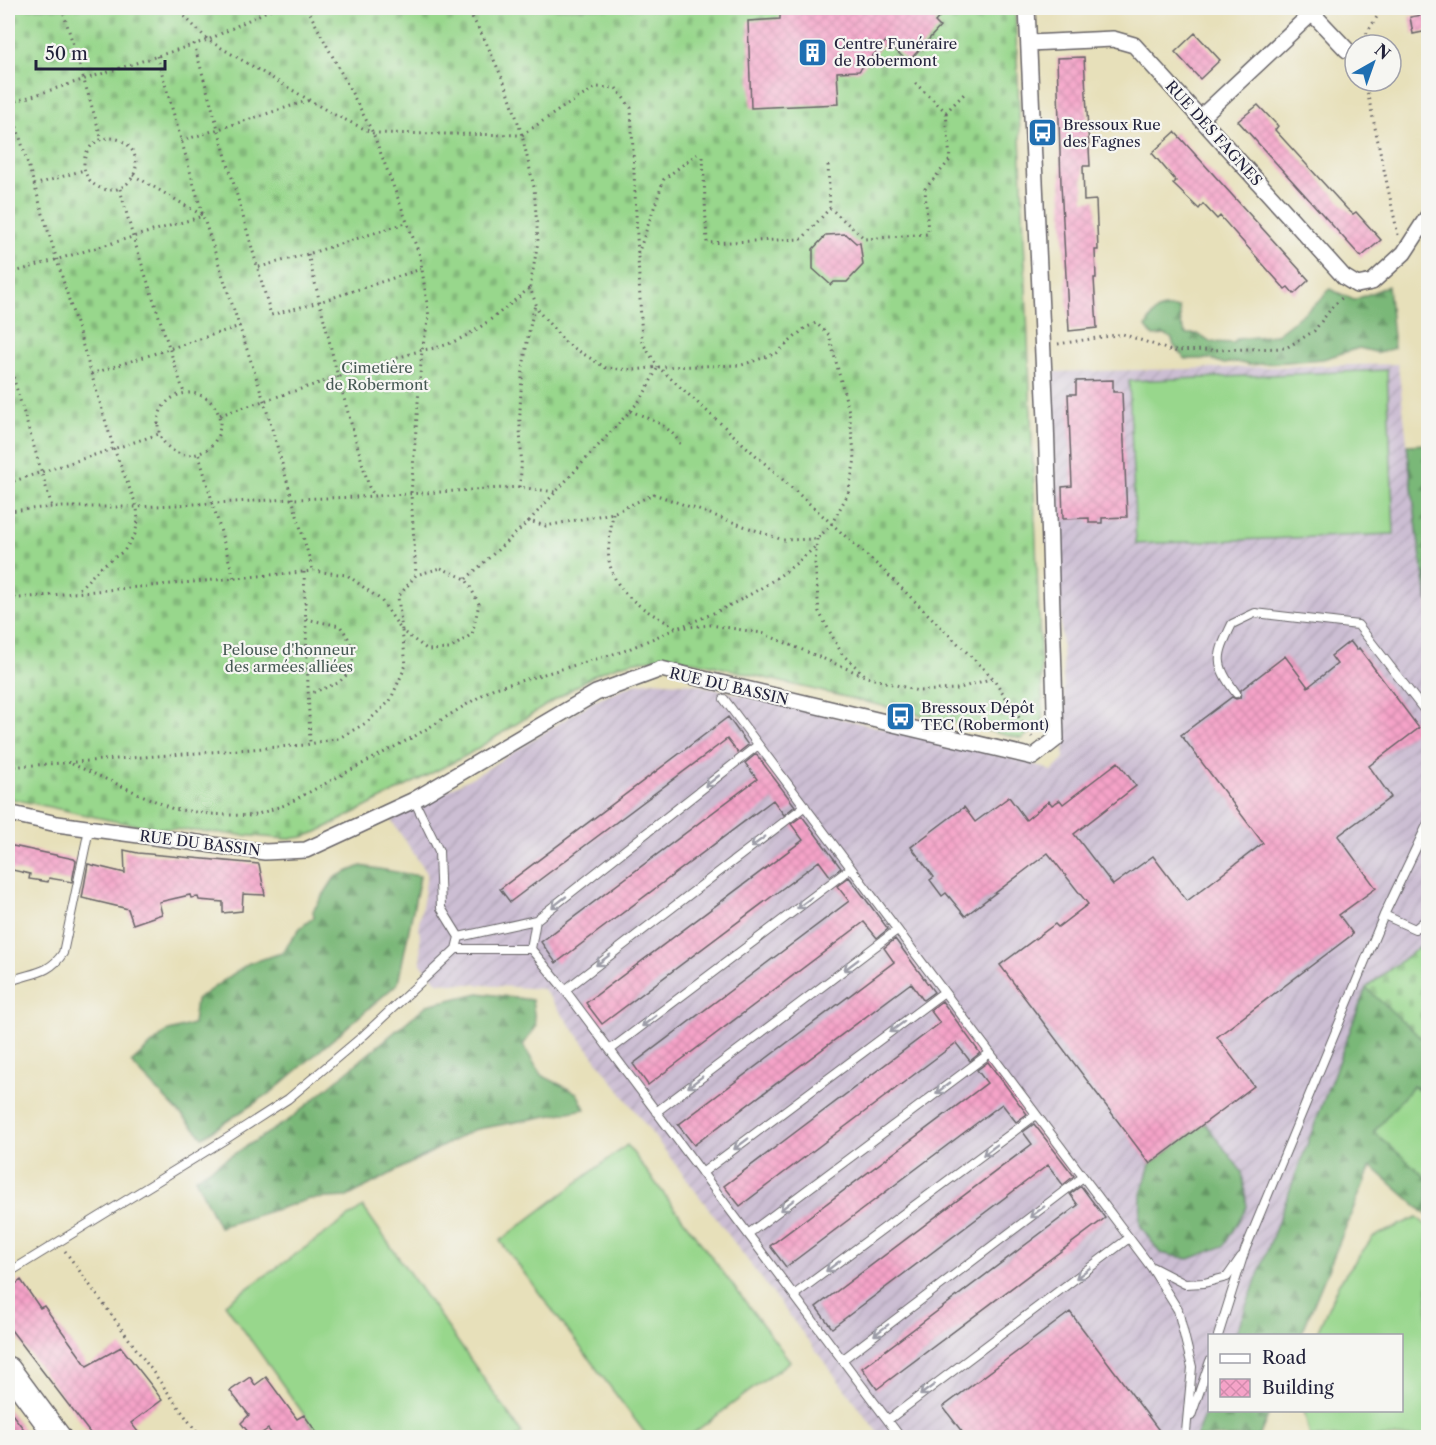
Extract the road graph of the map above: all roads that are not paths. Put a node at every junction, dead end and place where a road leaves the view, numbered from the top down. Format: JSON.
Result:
{"nodes":[{"id":1,"x":1027,"y":8,"type":"edge"},
{"id":2,"x":1309,"y":10,"type":"edge"},
{"id":3,"x":1343,"y":39,"type":"edge"},
{"id":4,"x":1029,"y":43,"type":"junction"},
{"id":5,"x":1201,"y":117,"type":"junction"},
{"id":6,"x":1428,"y":216,"type":"edge"},
{"id":7,"x":1236,"y":693,"type":"dead end"},
{"id":8,"x":724,"y":699,"type":"dead end"},
{"id":9,"x":1428,"y":715,"type":"edge"},
{"id":10,"x":758,"y":745,"type":"junction"},
{"id":11,"x":414,"y":800,"type":"junction"},
{"id":12,"x":805,"y":806,"type":"junction"},
{"id":13,"x":8,"y":813,"type":"edge"},
{"id":14,"x":1428,"y":823,"type":"edge"},
{"id":15,"x":89,"y":829,"type":"junction"},
{"id":16,"x":851,"y":868,"type":"junction"},
{"id":17,"x":1384,"y":915,"type":"junction"},
{"id":18,"x":1428,"y":918,"type":"edge"},
{"id":19,"x":536,"y":920,"type":"junction"},
{"id":20,"x":897,"y":930,"type":"junction"},
{"id":21,"x":459,"y":937,"type":"junction"},
{"id":22,"x":456,"y":949,"type":"junction"},
{"id":23,"x":531,"y":949,"type":"junction"},
{"id":24,"x":8,"y":982,"type":"edge"},
{"id":25,"x":565,"y":990,"type":"junction"},
{"id":26,"x":944,"y":992,"type":"junction"},
{"id":27,"x":610,"y":1050,"type":"junction"},
{"id":28,"x":990,"y":1053,"type":"junction"},
{"id":29,"x":656,"y":1112,"type":"junction"},
{"id":30,"x":1036,"y":1115,"type":"junction"},
{"id":31,"x":702,"y":1173,"type":"junction"},
{"id":32,"x":1083,"y":1177,"type":"junction"},
{"id":33,"x":748,"y":1234,"type":"junction"},
{"id":34,"x":1129,"y":1238,"type":"junction"},
{"id":35,"x":1245,"y":1250,"type":"junction"},
{"id":36,"x":1151,"y":1267,"type":"junction"},
{"id":37,"x":8,"y":1273,"type":"edge"},
{"id":38,"x":794,"y":1296,"type":"junction"},
{"id":39,"x":1218,"y":1334,"type":"edge"},
{"id":40,"x":842,"y":1360,"type":"junction"},
{"id":41,"x":1208,"y":1364,"type":"edge"},
{"id":42,"x":8,"y":1369,"type":"edge"},
{"id":43,"x":888,"y":1420,"type":"junction"},
{"id":44,"x":1185,"y":1435,"type":"edge"},
{"id":45,"x":59,"y":1437,"type":"edge"},
{"id":46,"x":901,"y":1437,"type":"edge"}],
"edges":[{"from":1,"to":4,"type":"street"},
{"from":2,"to":3,"type":"street"},
{"from":2,"to":5,"type":"street"},
{"from":4,"to":5,"type":"street","name":"RUE DES FAGNES"},
{"from":4,"to":11,"type":"street","name":"RUE DU BASSIN"},
{"from":5,"to":6,"type":"street","name":"RUE DES FAGNES"},
{"from":7,"to":9,"type":"lane"},
{"from":8,"to":10,"type":"lane"},
{"from":10,"to":12,"type":"lane"},
{"from":10,"to":19,"type":"lane","one_way":true},
{"from":11,"to":15,"type":"street","name":"RUE DU BASSIN"},
{"from":11,"to":21,"type":"lane"},
{"from":12,"to":16,"type":"lane"},
{"from":12,"to":25,"type":"lane","one_way":true},
{"from":13,"to":15,"type":"street","name":"RUE DU BASSIN"},
{"from":14,"to":17,"type":"lane"},
{"from":15,"to":24,"type":"lane"},
{"from":16,"to":20,"type":"lane"},
{"from":16,"to":27,"type":"lane","one_way":true},
{"from":17,"to":18,"type":"lane"},
{"from":17,"to":35,"type":"lane"},
{"from":19,"to":21,"type":"lane"},
{"from":19,"to":23,"type":"lane"},
{"from":20,"to":26,"type":"lane"},
{"from":20,"to":29,"type":"lane","one_way":true},
{"from":21,"to":22,"type":"lane"},
{"from":22,"to":23,"type":"lane"},
{"from":22,"to":37,"type":"lane"},
{"from":23,"to":25,"type":"lane"},
{"from":25,"to":27,"type":"lane"},
{"from":26,"to":28,"type":"lane"},
{"from":26,"to":31,"type":"lane","one_way":true},
{"from":27,"to":29,"type":"lane"},
{"from":28,"to":30,"type":"lane"},
{"from":28,"to":33,"type":"lane","one_way":true},
{"from":29,"to":31,"type":"lane"},
{"from":30,"to":32,"type":"lane"},
{"from":30,"to":38,"type":"lane","one_way":true},
{"from":31,"to":33,"type":"lane"},
{"from":32,"to":34,"type":"lane"},
{"from":32,"to":40,"type":"lane","one_way":true},
{"from":33,"to":38,"type":"lane"},
{"from":34,"to":36,"type":"lane"},
{"from":34,"to":43,"type":"lane","one_way":true},
{"from":35,"to":36,"type":"lane"},
{"from":35,"to":39,"type":"lane"},
{"from":36,"to":44,"type":"lane"},
{"from":38,"to":40,"type":"lane"},
{"from":40,"to":43,"type":"lane"},
{"from":41,"to":44,"type":"lane"},
{"from":42,"to":45,"type":"main road"},
{"from":43,"to":46,"type":"lane"}]}
